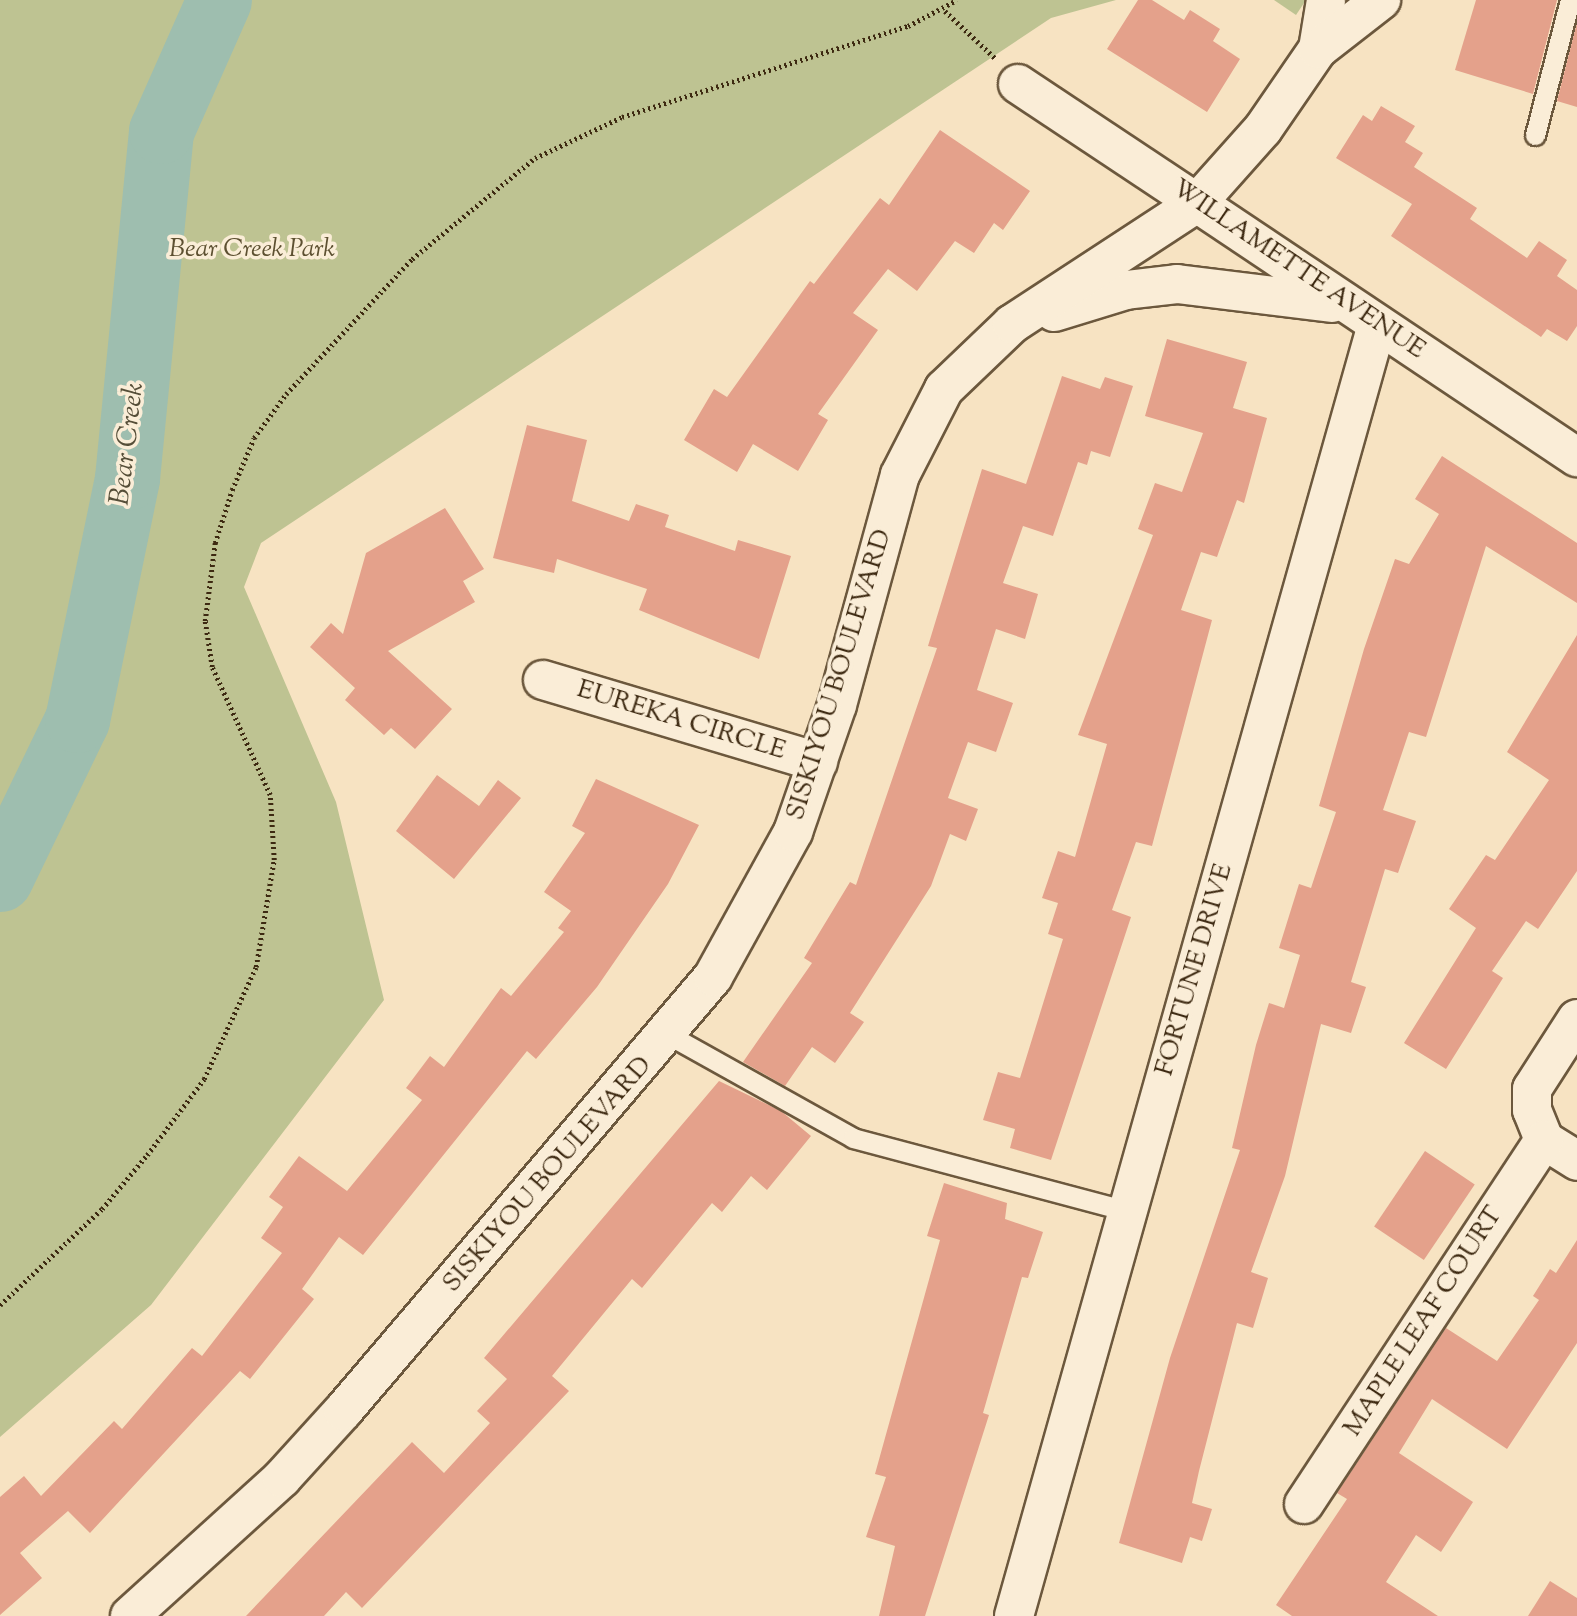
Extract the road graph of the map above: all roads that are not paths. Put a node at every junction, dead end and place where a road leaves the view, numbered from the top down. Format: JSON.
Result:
{"nodes":[{"id":1,"x":1326,"y":0,"type":"edge"},
{"id":2,"x":1381,"y":0,"type":"edge"},
{"id":3,"x":1570,"y":0,"type":"edge"},
{"id":4,"x":1318,"y":49,"type":"junction"},
{"id":5,"x":1018,"y":84,"type":"road end"},
{"id":6,"x":1535,"y":135,"type":"dead end"},
{"id":7,"x":1197,"y":203,"type":"junction"},
{"id":8,"x":1345,"y":305,"type":"junction"},
{"id":9,"x":1012,"y":324,"type":"junction"},
{"id":10,"x":1377,"y":325,"type":"junction"},
{"id":11,"x":1577,"y":457,"type":"edge"},
{"id":12,"x":543,"y":680,"type":"dead end"},
{"id":13,"x":818,"y":762,"type":"junction"},
{"id":14,"x":1571,"y":1029,"type":"edge"},
{"id":15,"x":669,"y":1035,"type":"junction"},
{"id":16,"x":1544,"y":1140,"type":"junction"},
{"id":17,"x":1577,"y":1161,"type":"edge"},
{"id":18,"x":1127,"y":1212,"type":"junction"},
{"id":19,"x":1304,"y":1504,"type":"dead end"},
{"id":20,"x":130,"y":1616,"type":"edge"},
{"id":21,"x":1014,"y":1616,"type":"edge"}],
"edges":[{"from":1,"to":4,"type":"street","name":"SISKIYOU BOULEVARD"},
{"from":2,"to":4,"type":"street","name":"SISKIYOU BOULEVARD"},
{"from":3,"to":6,"type":"lane"},
{"from":4,"to":7,"type":"street","name":"SISKIYOU BOULEVARD"},
{"from":5,"to":7,"type":"street","name":"WILLAMETTE AVENUE"},
{"from":7,"to":8,"type":"street","name":"WILLAMETTE AVENUE"},
{"from":7,"to":9,"type":"street","name":"SISKIYOU BOULEVARD"},
{"from":8,"to":9,"type":"street"},
{"from":8,"to":10,"type":"street","name":"WILLAMETTE AVENUE"},
{"from":9,"to":13,"type":"street","name":"SISKIYOU BOULEVARD"},
{"from":10,"to":11,"type":"street","name":"WILLAMETTE AVENUE"},
{"from":10,"to":18,"type":"street","name":"FORTUNE DRIVE"},
{"from":12,"to":13,"type":"street","name":"EUREKA CIRCLE"},
{"from":13,"to":15,"type":"street","name":"SISKIYOU BOULEVARD"},
{"from":14,"to":16,"type":"street"},
{"from":15,"to":18,"type":"lane"},
{"from":15,"to":20,"type":"street","name":"SISKIYOU BOULEVARD"},
{"from":16,"to":17,"type":"street"},
{"from":16,"to":19,"type":"street","name":"MAPLE LEAF COURT"},
{"from":18,"to":21,"type":"street","name":"FORTUNE DRIVE"}]}
